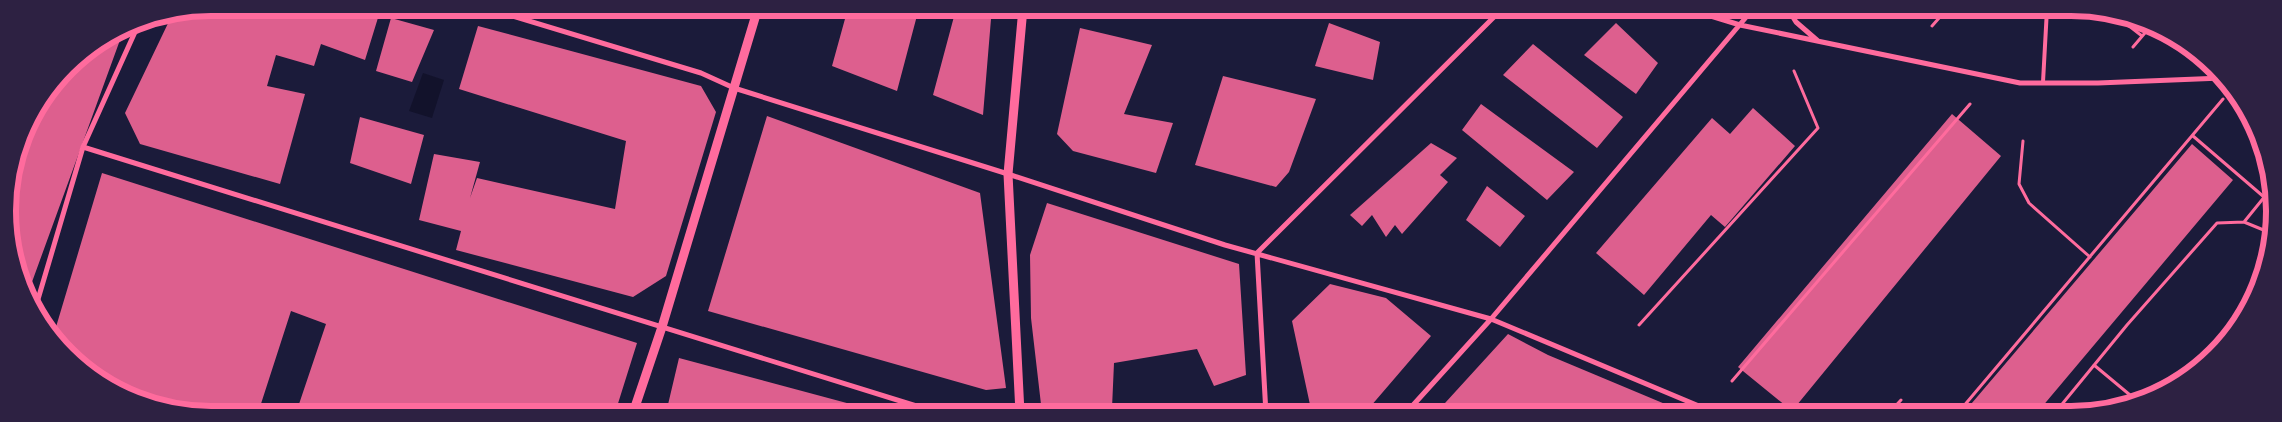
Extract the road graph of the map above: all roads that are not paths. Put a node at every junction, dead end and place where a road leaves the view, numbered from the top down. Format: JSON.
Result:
{"nodes":[{"id":1,"x":512,"y":16,"type":"edge"},
{"id":2,"x":756,"y":16,"type":"edge"},
{"id":3,"x":1022,"y":16,"type":"edge"},
{"id":4,"x":1495,"y":16,"type":"edge"},
{"id":5,"x":1712,"y":16,"type":"edge"},
{"id":6,"x":1747,"y":16,"type":"edge"},
{"id":7,"x":1792,"y":16,"type":"edge"},
{"id":8,"x":2047,"y":16,"type":"edge"},
{"id":9,"x":1740,"y":24,"type":"junction"},
{"id":10,"x":136,"y":31,"type":"edge"},
{"id":11,"x":1818,"y":41,"type":"junction"},
{"id":12,"x":2213,"y":78,"type":"edge"},
{"id":13,"x":2043,"y":82,"type":"junction"},
{"id":14,"x":734,"y":88,"type":"junction"},
{"id":15,"x":83,"y":147,"type":"junction"},
{"id":16,"x":1008,"y":174,"type":"junction"},
{"id":17,"x":1256,"y":253,"type":"junction"},
{"id":18,"x":38,"y":300,"type":"edge"},
{"id":19,"x":1491,"y":319,"type":"junction"},
{"id":20,"x":662,"y":327,"type":"junction"},
{"id":21,"x":635,"y":406,"type":"edge"},
{"id":22,"x":916,"y":406,"type":"edge"},
{"id":23,"x":1020,"y":406,"type":"edge"},
{"id":24,"x":1266,"y":406,"type":"edge"},
{"id":25,"x":1413,"y":406,"type":"edge"},
{"id":26,"x":1699,"y":406,"type":"edge"}],
"edges":[{"from":1,"to":14,"type":"street"},
{"from":2,"to":14,"type":"street"},
{"from":3,"to":16,"type":"street"},
{"from":4,"to":17,"type":"street"},
{"from":5,"to":9,"type":"street"},
{"from":6,"to":9,"type":"street"},
{"from":7,"to":11,"type":"street"},
{"from":8,"to":13,"type":"lane"},
{"from":9,"to":11,"type":"street"},
{"from":9,"to":19,"type":"street"},
{"from":10,"to":15,"type":"street"},
{"from":11,"to":13,"type":"street"},
{"from":12,"to":13,"type":"street"},
{"from":14,"to":16,"type":"street"},
{"from":14,"to":20,"type":"street"},
{"from":15,"to":18,"type":"street"},
{"from":15,"to":20,"type":"street"},
{"from":16,"to":17,"type":"street"},
{"from":16,"to":23,"type":"street"},
{"from":17,"to":19,"type":"street"},
{"from":17,"to":24,"type":"street"},
{"from":19,"to":25,"type":"street"},
{"from":19,"to":26,"type":"street"},
{"from":20,"to":21,"type":"street"},
{"from":20,"to":22,"type":"street"}]}
